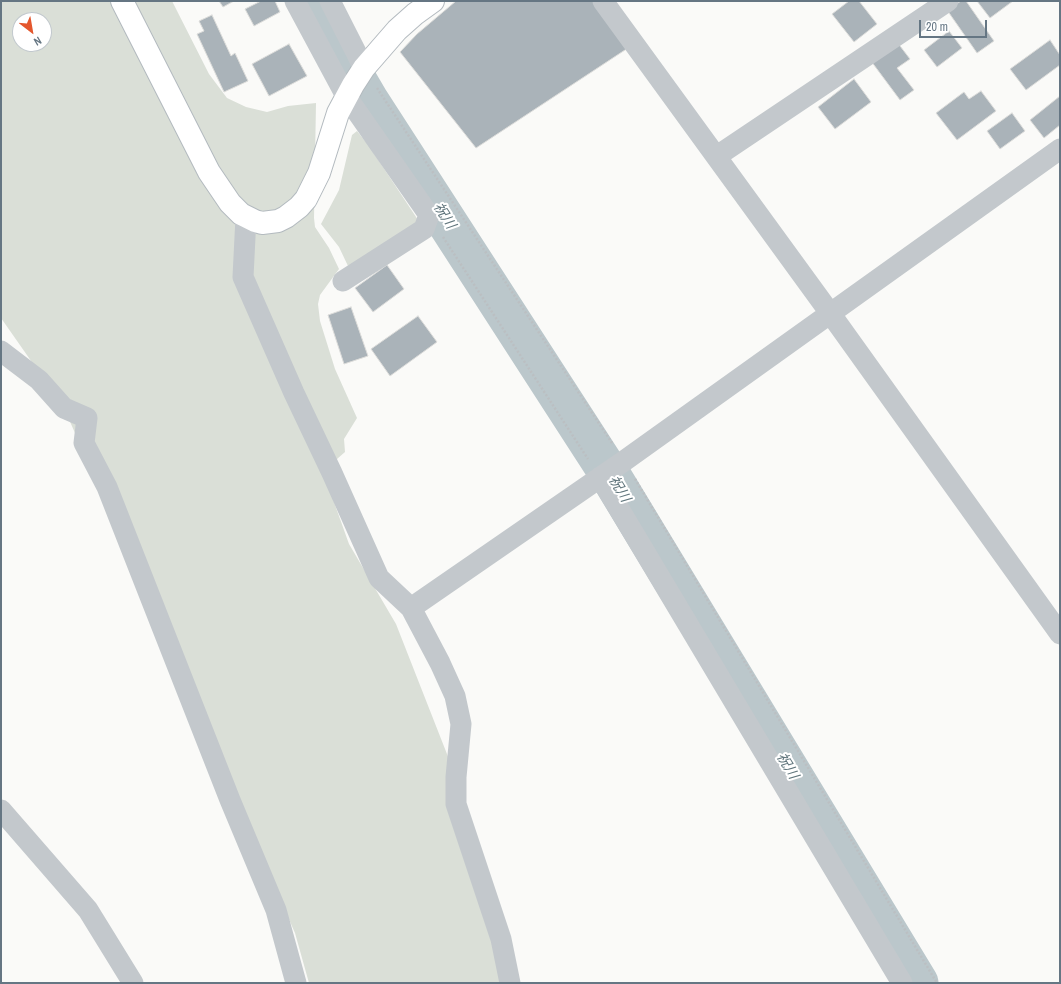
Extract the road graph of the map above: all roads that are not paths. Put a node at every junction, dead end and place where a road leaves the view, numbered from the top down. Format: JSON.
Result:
{"nodes":[{"id":1,"x":122,"y":1,"type":"edge"},
{"id":2,"x":295,"y":1,"type":"edge"},
{"id":3,"x":330,"y":1,"type":"edge"},
{"id":4,"x":433,"y":1,"type":"edge"},
{"id":5,"x":603,"y":1,"type":"edge"},
{"id":6,"x":948,"y":1,"type":"edge"},
{"id":7,"x":356,"y":81,"type":"junction"},
{"id":8,"x":1060,"y":149,"type":"edge"},
{"id":9,"x":717,"y":156,"type":"junction"},
{"id":10,"x":246,"y":217,"type":"junction"},
{"id":11,"x":343,"y":281,"type":"dead end"},
{"id":12,"x":830,"y":313,"type":"junction"},
{"id":13,"x":1,"y":351,"type":"edge"},
{"id":14,"x":601,"y":477,"type":"junction"},
{"id":15,"x":411,"y":608,"type":"junction"},
{"id":16,"x":1060,"y":634,"type":"edge"},
{"id":17,"x":1,"y":810,"type":"edge"},
{"id":18,"x":133,"y":983,"type":"edge"},
{"id":19,"x":296,"y":983,"type":"edge"},
{"id":20,"x":510,"y":983,"type":"edge"},
{"id":21,"x":902,"y":983,"type":"edge"}],
"edges":[{"from":1,"to":10,"type":"street"},
{"from":2,"to":7,"type":"street"},
{"from":3,"to":7,"type":"street"},
{"from":4,"to":7,"type":"street"},
{"from":5,"to":9,"type":"street"},
{"from":6,"to":9,"type":"street"},
{"from":7,"to":10,"type":"street"},
{"from":7,"to":11,"type":"street"},
{"from":8,"to":12,"type":"street"},
{"from":9,"to":12,"type":"street"},
{"from":10,"to":15,"type":"street"},
{"from":12,"to":14,"type":"street"},
{"from":12,"to":16,"type":"street"},
{"from":13,"to":19,"type":"street"},
{"from":14,"to":15,"type":"street"},
{"from":14,"to":21,"type":"street"},
{"from":15,"to":20,"type":"street"},
{"from":17,"to":18,"type":"street"}]}
